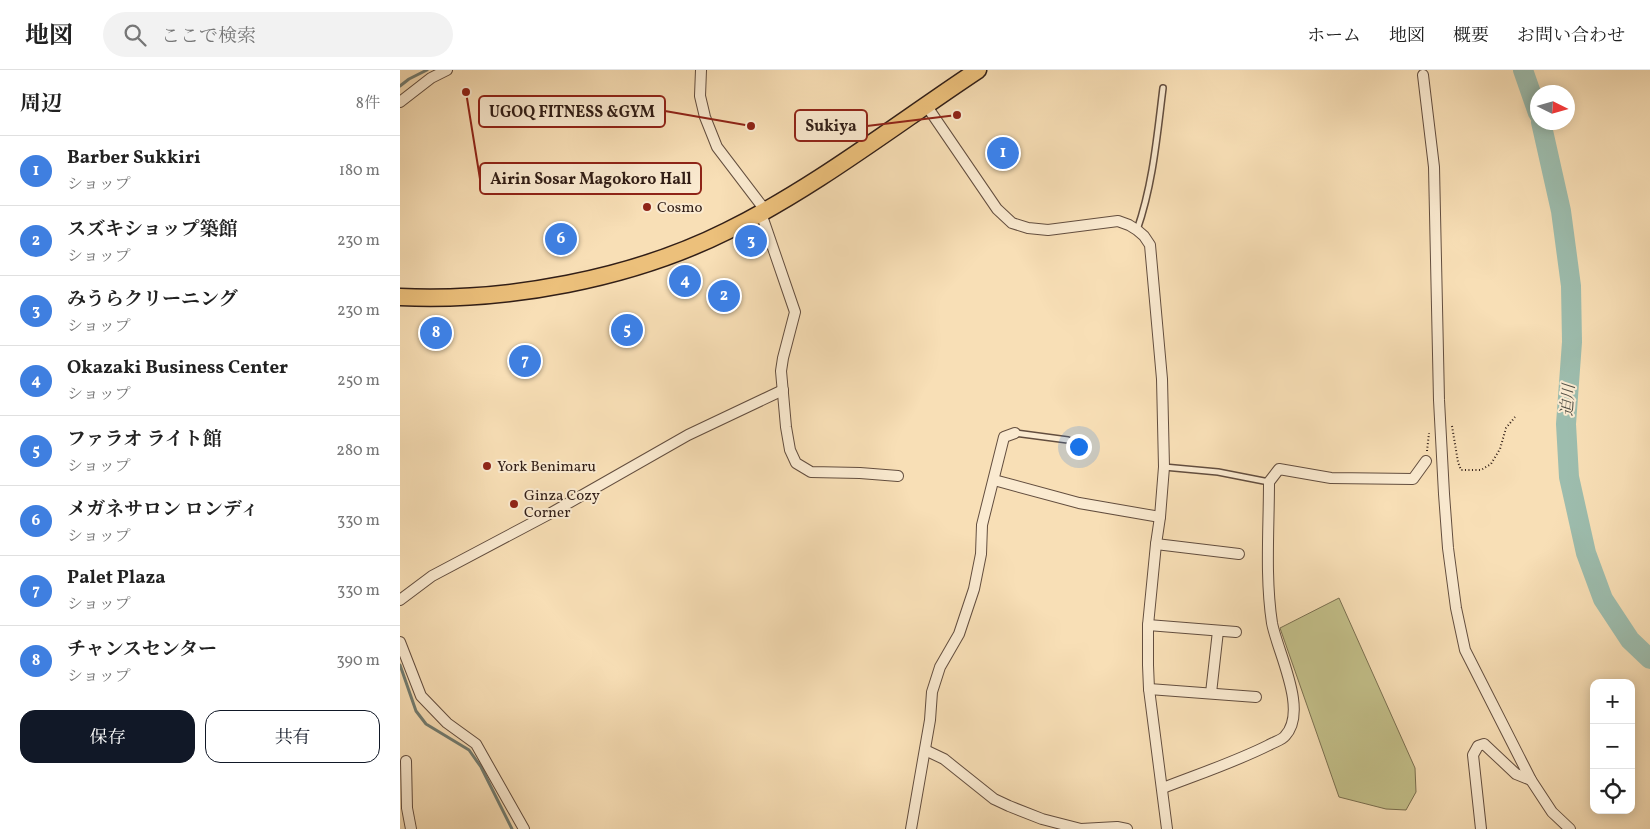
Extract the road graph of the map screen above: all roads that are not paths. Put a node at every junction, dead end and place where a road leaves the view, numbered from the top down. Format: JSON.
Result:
{"nodes":[{"id":1,"x":447,"y":70,"type":"edge"},
{"id":2,"x":701,"y":70,"type":"edge"},
{"id":3,"x":978,"y":70,"type":"edge"},
{"id":4,"x":1423,"y":75,"type":"dead end"},
{"id":5,"x":1163,"y":88,"type":"dead end"},
{"id":6,"x":403,"y":94,"type":"edge"},
{"id":7,"x":926,"y":105,"type":"junction"},
{"id":8,"x":763,"y":212,"type":"junction"},
{"id":9,"x":1137,"y":230,"type":"junction"},
{"id":10,"x":400,"y":297,"type":"edge"},
{"id":11,"x":783,"y":390,"type":"junction"},
{"id":12,"x":1015,"y":433,"type":"joint"},
{"id":13,"x":1068,"y":440,"type":"dead end"},
{"id":14,"x":1426,"y":461,"type":"dead end"},
{"id":15,"x":1164,"y":467,"type":"junction"},
{"id":16,"x":898,"y":476,"type":"dead end"},
{"id":17,"x":994,"y":480,"type":"junction"},
{"id":18,"x":1269,"y":482,"type":"junction"},
{"id":19,"x":1160,"y":516,"type":"junction"},
{"id":20,"x":1156,"y":544,"type":"junction"},
{"id":21,"x":1239,"y":554,"type":"dead end"},
{"id":22,"x":400,"y":600,"type":"edge"},
{"id":23,"x":1148,"y":625,"type":"junction"},
{"id":24,"x":1218,"y":631,"type":"junction"},
{"id":25,"x":1236,"y":632,"type":"dead end"},
{"id":26,"x":400,"y":642,"type":"edge"},
{"id":27,"x":1149,"y":689,"type":"junction"},
{"id":28,"x":1211,"y":693,"type":"junction"},
{"id":29,"x":1256,"y":697,"type":"dead end"},
{"id":30,"x":925,"y":750,"type":"junction"},
{"id":31,"x":406,"y":761,"type":"dead end"},
{"id":32,"x":1531,"y":780,"type":"junction"},
{"id":33,"x":1163,"y":788,"type":"junction"},
{"id":34,"x":404,"y":808,"type":"edge"},
{"id":35,"x":411,"y":829,"type":"edge"},
{"id":36,"x":524,"y":829,"type":"edge"},
{"id":37,"x":911,"y":829,"type":"edge"},
{"id":38,"x":1126,"y":829,"type":"edge"},
{"id":39,"x":1167,"y":829,"type":"edge"},
{"id":40,"x":1481,"y":829,"type":"edge"},
{"id":41,"x":1570,"y":829,"type":"edge"}],
"edges":[{"from":1,"to":6,"type":"street"},
{"from":2,"to":8,"type":"street"},
{"from":3,"to":7,"type":"highway"},
{"from":4,"to":32,"type":"street"},
{"from":5,"to":9,"type":"lane"},
{"from":7,"to":8,"type":"highway"},
{"from":7,"to":9,"type":"street"},
{"from":8,"to":10,"type":"highway"},
{"from":8,"to":11,"type":"street"},
{"from":9,"to":15,"type":"street"},
{"from":11,"to":16,"type":"street"},
{"from":11,"to":22,"type":"street"},
{"from":12,"to":13,"type":"lane"},
{"from":12,"to":17,"type":"street"},
{"from":14,"to":18,"type":"street"},
{"from":15,"to":18,"type":"lane"},
{"from":15,"to":19,"type":"street"},
{"from":17,"to":19,"type":"street"},
{"from":17,"to":30,"type":"street"},
{"from":18,"to":33,"type":"street"},
{"from":19,"to":20,"type":"street"},
{"from":20,"to":21,"type":"street"},
{"from":20,"to":23,"type":"street"},
{"from":23,"to":24,"type":"street"},
{"from":23,"to":27,"type":"street"},
{"from":24,"to":25,"type":"street"},
{"from":24,"to":28,"type":"street"},
{"from":26,"to":36,"type":"street"},
{"from":27,"to":28,"type":"street"},
{"from":27,"to":33,"type":"street"},
{"from":28,"to":29,"type":"street"},
{"from":30,"to":37,"type":"street"},
{"from":30,"to":38,"type":"street"},
{"from":31,"to":34,"type":"street"},
{"from":32,"to":40,"type":"street"},
{"from":32,"to":41,"type":"street"},
{"from":33,"to":39,"type":"street"},
{"from":34,"to":35,"type":"street"}]}
